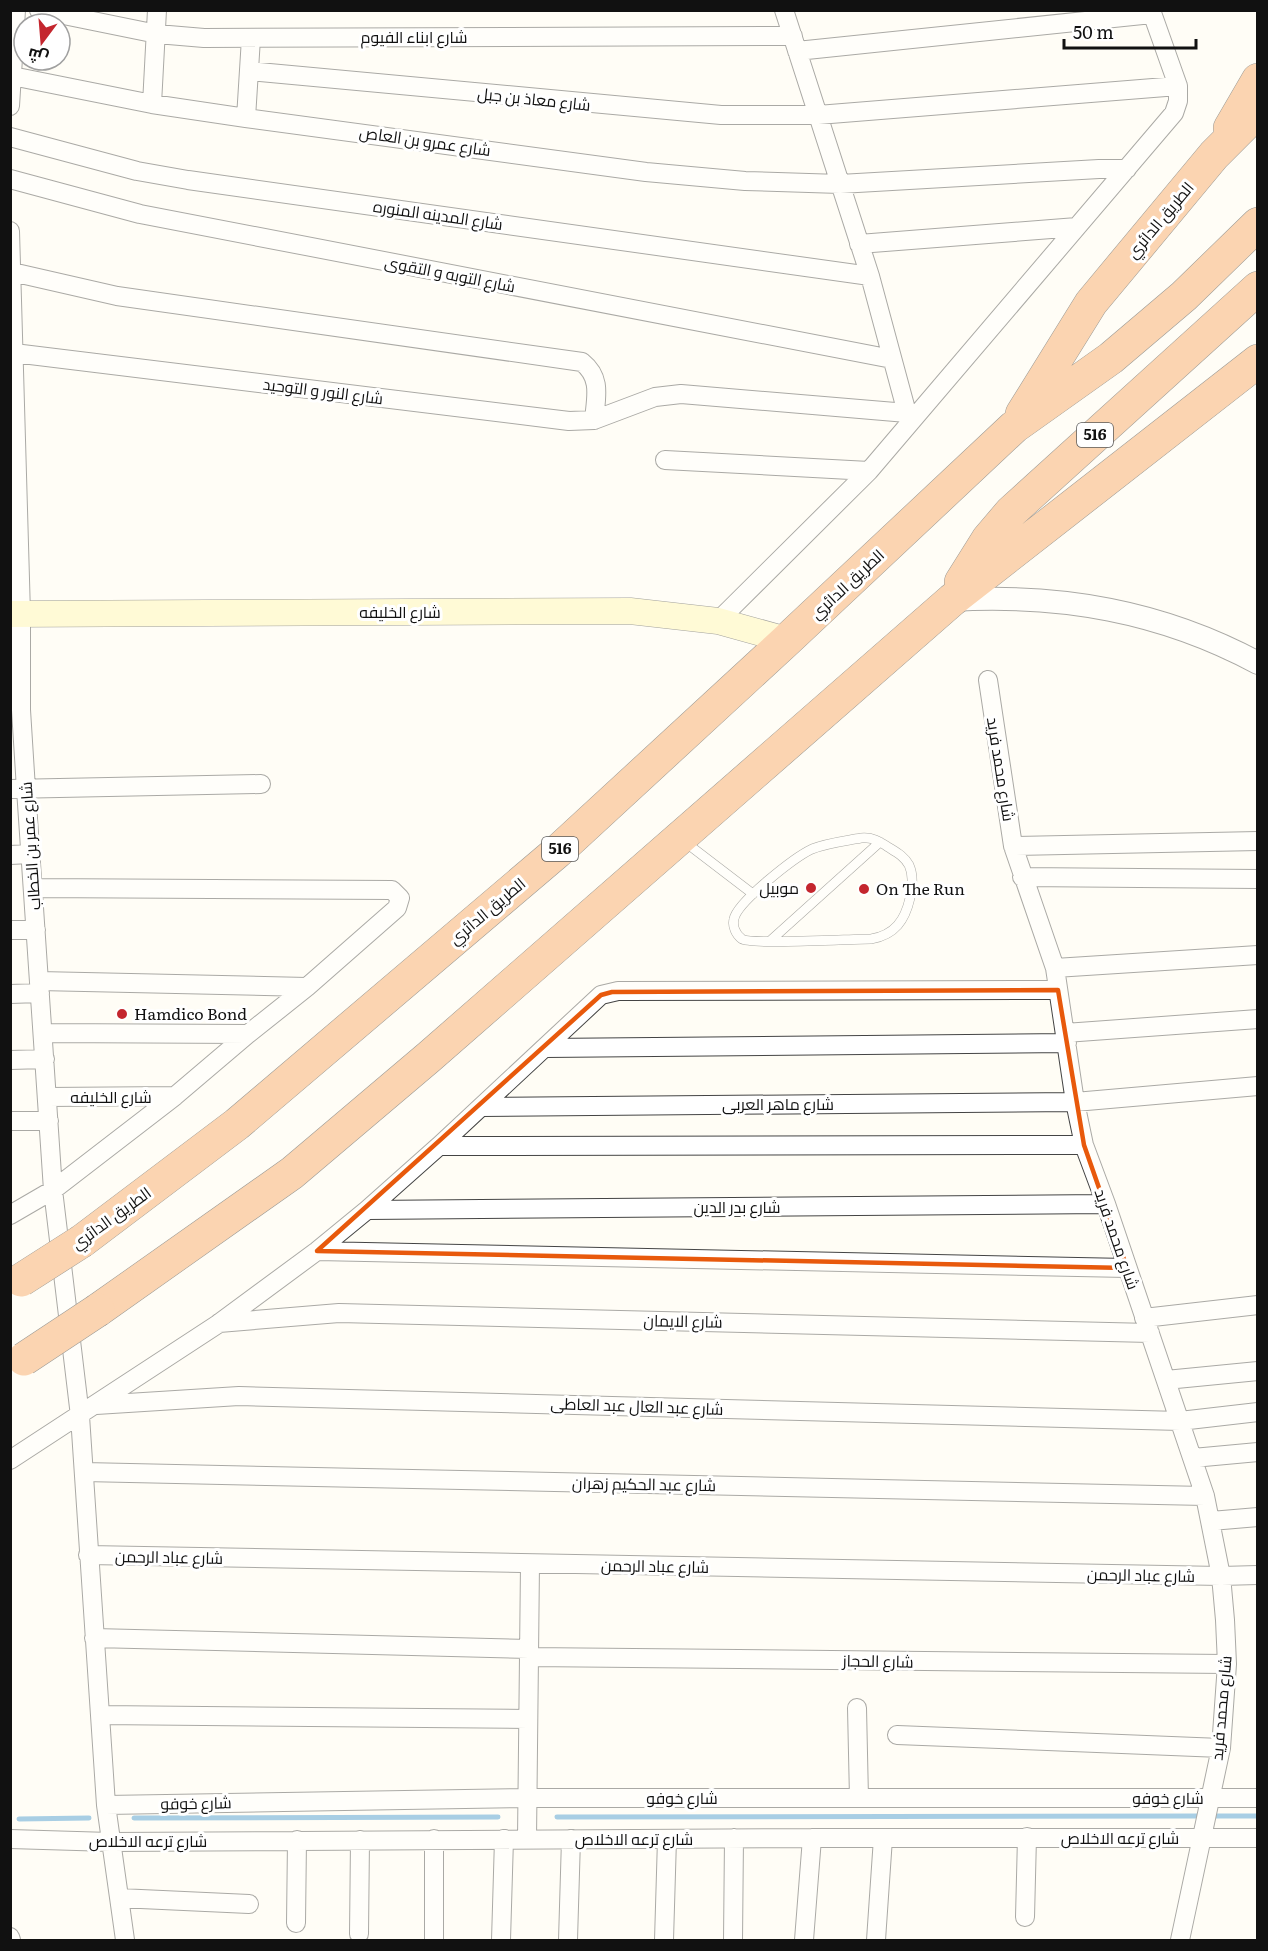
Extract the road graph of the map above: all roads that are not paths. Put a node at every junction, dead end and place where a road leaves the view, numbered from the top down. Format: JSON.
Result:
{"nodes":[{"id":1,"x":16,"y":10,"type":"edge"},
{"id":2,"x":39,"y":10,"type":"edge"},
{"id":3,"x":157,"y":10,"type":"edge"},
{"id":4,"x":784,"y":10,"type":"edge"},
{"id":5,"x":1152,"y":12,"type":"edge"},
{"id":6,"x":157,"y":34,"type":"junction"},
{"id":7,"x":251,"y":38,"type":"junction"},
{"id":8,"x":795,"y":43,"type":"junction"},
{"id":9,"x":249,"y":71,"type":"junction"},
{"id":10,"x":12,"y":76,"type":"junction"},
{"id":11,"x":1257,"y":80,"type":"edge"},
{"id":12,"x":1178,"y":86,"type":"junction"},
{"id":13,"x":152,"y":104,"type":"junction"},
{"id":14,"x":10,"y":106,"type":"edge"},
{"id":15,"x":1257,"y":111,"type":"edge"},
{"id":16,"x":819,"y":115,"type":"junction"},
{"id":17,"x":246,"y":118,"type":"junction"},
{"id":18,"x":10,"y":137,"type":"edge"},
{"id":19,"x":1214,"y":155,"type":"junction"},
{"id":20,"x":1126,"y":169,"type":"junction"},
{"id":21,"x":10,"y":179,"type":"edge"},
{"id":22,"x":840,"y":184,"type":"junction"},
{"id":23,"x":1257,"y":224,"type":"edge"},
{"id":24,"x":1077,"y":227,"type":"junction"},
{"id":25,"x":10,"y":231,"type":"edge"},
{"id":26,"x":859,"y":244,"type":"junction"},
{"id":27,"x":12,"y":272,"type":"edge"},
{"id":28,"x":870,"y":276,"type":"junction"},
{"id":29,"x":1257,"y":288,"type":"edge"},
{"id":30,"x":14,"y":353,"type":"junction"},
{"id":31,"x":892,"y":359,"type":"junction"},
{"id":32,"x":1257,"y":361,"type":"edge"},
{"id":33,"x":909,"y":417,"type":"junction"},
{"id":34,"x":594,"y":420,"type":"junction"},
{"id":35,"x":1014,"y":427,"type":"junction"},
{"id":36,"x":664,"y":460,"type":"dead end"},
{"id":37,"x":869,"y":471,"type":"junction"},
{"id":38,"x":952,"y":600,"type":"junction"},
{"id":39,"x":16,"y":614,"type":"edge"},
{"id":40,"x":717,"y":621,"type":"junction"},
{"id":41,"x":787,"y":640,"type":"junction"},
{"id":42,"x":1257,"y":663,"type":"edge"},
{"id":43,"x":988,"y":680,"type":"dead end"},
{"id":44,"x":16,"y":710,"type":"edge"},
{"id":45,"x":261,"y":784,"type":"dead end"},
{"id":46,"x":18,"y":789,"type":"edge"},
{"id":47,"x":681,"y":839,"type":"junction"},
{"id":48,"x":1257,"y":841,"type":"edge"},
{"id":49,"x":880,"y":842,"type":"junction"},
{"id":50,"x":1013,"y":846,"type":"junction"},
{"id":51,"x":30,"y":854,"type":"junction"},
{"id":52,"x":10,"y":855,"type":"edge"},
{"id":53,"x":1022,"y":877,"type":"junction"},
{"id":54,"x":1257,"y":879,"type":"edge"},
{"id":55,"x":33,"y":888,"type":"junction"},
{"id":56,"x":753,"y":894,"type":"junction"},
{"id":57,"x":10,"y":930,"type":"edge"},
{"id":58,"x":36,"y":930,"type":"junction"},
{"id":59,"x":770,"y":941,"type":"junction"},
{"id":60,"x":1257,"y":955,"type":"edge"},
{"id":61,"x":1055,"y":968,"type":"junction"},
{"id":62,"x":39,"y":987,"type":"junction"},
{"id":63,"x":307,"y":987,"type":"junction"},
{"id":64,"x":1058,"y":990,"type":"junction"},
{"id":65,"x":10,"y":994,"type":"edge"},
{"id":66,"x":1257,"y":1019,"type":"edge"},
{"id":67,"x":43,"y":1033,"type":"junction"},
{"id":68,"x":248,"y":1034,"type":"junction"},
{"id":69,"x":1066,"y":1038,"type":"junction"},
{"id":70,"x":545,"y":1048,"type":"junction"},
{"id":71,"x":45,"y":1059,"type":"junction"},
{"id":72,"x":10,"y":1060,"type":"edge"},
{"id":73,"x":1257,"y":1086,"type":"edge"},
{"id":74,"x":175,"y":1096,"type":"junction"},
{"id":75,"x":47,"y":1097,"type":"junction"},
{"id":76,"x":1075,"y":1102,"type":"junction"},
{"id":77,"x":481,"y":1107,"type":"junction"},
{"id":78,"x":10,"y":1121,"type":"edge"},
{"id":79,"x":49,"y":1121,"type":"junction"},
{"id":80,"x":1084,"y":1145,"type":"junction"},
{"id":81,"x":439,"y":1146,"type":"junction"},
{"id":82,"x":53,"y":1190,"type":"junction"},
{"id":83,"x":1106,"y":1204,"type":"junction"},
{"id":84,"x":367,"y":1210,"type":"junction"},
{"id":85,"x":10,"y":1215,"type":"edge"},
{"id":86,"x":317,"y":1251,"type":"junction"},
{"id":87,"x":1127,"y":1268,"type":"junction"},
{"id":88,"x":16,"y":1283,"type":"edge"},
{"id":89,"x":1257,"y":1305,"type":"edge"},
{"id":90,"x":218,"y":1323,"type":"junction"},
{"id":91,"x":1147,"y":1326,"type":"junction"},
{"id":92,"x":17,"y":1363,"type":"edge"},
{"id":93,"x":1257,"y":1371,"type":"edge"},
{"id":94,"x":1166,"y":1380,"type":"junction"},
{"id":95,"x":88,"y":1411,"type":"junction"},
{"id":96,"x":1257,"y":1412,"type":"edge"},
{"id":97,"x":1180,"y":1421,"type":"junction"},
{"id":98,"x":1257,"y":1452,"type":"edge"},
{"id":99,"x":1193,"y":1458,"type":"junction"},
{"id":100,"x":10,"y":1460,"type":"edge"},
{"id":101,"x":84,"y":1472,"type":"junction"},
{"id":102,"x":1205,"y":1496,"type":"junction"},
{"id":103,"x":1257,"y":1517,"type":"edge"},
{"id":104,"x":1211,"y":1521,"type":"junction"},
{"id":105,"x":88,"y":1556,"type":"junction"},
{"id":106,"x":530,"y":1564,"type":"junction"},
{"id":107,"x":1257,"y":1575,"type":"edge"},
{"id":108,"x":1221,"y":1576,"type":"junction"},
{"id":109,"x":94,"y":1638,"type":"junction"},
{"id":110,"x":529,"y":1653,"type":"junction"},
{"id":111,"x":1227,"y":1664,"type":"junction"},
{"id":112,"x":858,"y":1708,"type":"dead end"},
{"id":113,"x":100,"y":1714,"type":"junction"},
{"id":114,"x":528,"y":1719,"type":"junction"},
{"id":115,"x":897,"y":1736,"type":"dead end"},
{"id":116,"x":1221,"y":1748,"type":"junction"},
{"id":117,"x":1257,"y":1797,"type":"edge"},
{"id":118,"x":528,"y":1798,"type":"junction"},
{"id":119,"x":859,"y":1798,"type":"junction"},
{"id":120,"x":1210,"y":1798,"type":"junction"},
{"id":121,"x":106,"y":1805,"type":"junction"},
{"id":122,"x":1026,"y":1837,"type":"junction"},
{"id":123,"x":734,"y":1838,"type":"junction"},
{"id":124,"x":812,"y":1838,"type":"junction"},
{"id":125,"x":883,"y":1838,"type":"junction"},
{"id":126,"x":1202,"y":1838,"type":"junction"},
{"id":127,"x":1257,"y":1838,"type":"edge"},
{"id":128,"x":10,"y":1839,"type":"edge"},
{"id":129,"x":434,"y":1839,"type":"junction"},
{"id":130,"x":504,"y":1839,"type":"junction"},
{"id":131,"x":527,"y":1839,"type":"junction"},
{"id":132,"x":571,"y":1839,"type":"junction"},
{"id":133,"x":667,"y":1839,"type":"junction"},
{"id":134,"x":297,"y":1840,"type":"junction"},
{"id":135,"x":360,"y":1840,"type":"junction"},
{"id":136,"x":110,"y":1842,"type":"junction"},
{"id":137,"x":119,"y":1898,"type":"junction"},
{"id":138,"x":249,"y":1904,"type":"dead end"},
{"id":139,"x":1025,"y":1917,"type":"dead end"},
{"id":140,"x":297,"y":1923,"type":"dead end"},
{"id":141,"x":359,"y":1934,"type":"dead end"},
{"id":142,"x":124,"y":1941,"type":"edge"},
{"id":143,"x":434,"y":1941,"type":"edge"},
{"id":144,"x":501,"y":1941,"type":"edge"},
{"id":145,"x":568,"y":1941,"type":"edge"},
{"id":146,"x":664,"y":1941,"type":"edge"},
{"id":147,"x":733,"y":1941,"type":"edge"},
{"id":148,"x":804,"y":1941,"type":"edge"},
{"id":149,"x":876,"y":1941,"type":"edge"},
{"id":150,"x":1180,"y":1941,"type":"edge"}],
"edges":[{"from":1,"to":10,"type":"street"},
{"from":2,"to":6,"type":"street","name":"شارع ابناء الفيوم"},
{"from":3,"to":6,"type":"street"},
{"from":4,"to":8,"type":"street"},
{"from":5,"to":8,"type":"street","name":"شارع ابناء الفيوم"},
{"from":5,"to":12,"type":"street"},
{"from":6,"to":7,"type":"street","name":"شارع ابناء الفيوم"},
{"from":6,"to":13,"type":"street"},
{"from":7,"to":8,"type":"street","name":"شارع ابناء الفيوم"},
{"from":7,"to":9,"type":"street"},
{"from":8,"to":16,"type":"street"},
{"from":9,"to":16,"type":"street","name":"شارع معاذ بن جبل"},
{"from":9,"to":17,"type":"street"},
{"from":10,"to":13,"type":"street","name":"شارع عمرو بن العاص"},
{"from":10,"to":14,"type":"street"},
{"from":11,"to":19,"type":"highway"},
{"from":12,"to":16,"type":"street","name":"شارع معاذ بن جبل"},
{"from":12,"to":20,"type":"street"},
{"from":13,"to":17,"type":"street","name":"شارع عمرو بن العاص"},
{"from":15,"to":19,"type":"highway","name":"الطريق الدائري","number":"516"},
{"from":16,"to":22,"type":"street"},
{"from":17,"to":22,"type":"street","name":"شارع عمرو بن العاص"},
{"from":18,"to":28,"type":"street","name":"شارع المدينه المنوره"},
{"from":19,"to":35,"type":"highway","name":"الطريق الدائري","number":"516"},
{"from":20,"to":22,"type":"street","name":"شارع عمرو بن العاص"},
{"from":20,"to":24,"type":"street"},
{"from":21,"to":31,"type":"street","name":"شارع التوبه و التقوى"},
{"from":22,"to":26,"type":"street"},
{"from":23,"to":35,"type":"highway","name":"الطريق الدائري","number":"516"},
{"from":24,"to":26,"type":"street"},
{"from":24,"to":33,"type":"street"},
{"from":25,"to":27,"type":"street","name":"شارع عمر بن الخطاب"},
{"from":26,"to":28,"type":"street"},
{"from":27,"to":30,"type":"street","name":"شارع عمر بن الخطاب"},
{"from":27,"to":34,"type":"street"},
{"from":28,"to":31,"type":"street"},
{"from":29,"to":38,"type":"highway","number":"516"},
{"from":30,"to":34,"type":"street","name":"شارع النور و التوحيد"},
{"from":30,"to":39,"type":"street","name":"شارع عمر بن الخطاب"},
{"from":31,"to":33,"type":"street"},
{"from":32,"to":38,"type":"highway","number":"516"},
{"from":33,"to":34,"type":"street","name":"شارع النور و التوحيد"},
{"from":33,"to":37,"type":"street"},
{"from":35,"to":41,"type":"highway","name":"الطريق الدائري","number":"516"},
{"from":36,"to":37,"type":"street"},
{"from":37,"to":40,"type":"street"},
{"from":38,"to":42,"type":"street"},
{"from":38,"to":47,"type":"highway","number":"516"},
{"from":39,"to":40,"type":"main road","name":"شارع الخليفه"},
{"from":39,"to":44,"type":"street","name":"شارع عمر بن الخطاب"},
{"from":40,"to":41,"type":"main road","name":"شارع الخليفه"},
{"from":41,"to":88,"type":"highway","name":"الطريق الدائري","number":"516","bridge":true},
{"from":43,"to":50,"type":"street","name":"شارع محمد فريد"},
{"from":44,"to":46,"type":"street","name":"شارع عمر بن الخطاب"},
{"from":45,"to":46,"type":"street"},
{"from":46,"to":51,"type":"street","name":"شارع عمر بن الخطاب"},
{"from":47,"to":56,"type":"lane"},
{"from":47,"to":92,"type":"highway","number":"516","bridge":true},
{"from":48,"to":50,"type":"street"},
{"from":49,"to":56,"type":"lane"},
{"from":49,"to":59,"type":"lane"},
{"from":49,"to":59,"type":"lane"},
{"from":50,"to":53,"type":"street","name":"شارع محمد فريد"},
{"from":51,"to":52,"type":"street"},
{"from":51,"to":55,"type":"street","name":"شارع عمر بن الخطاب"},
{"from":53,"to":54,"type":"street"},
{"from":53,"to":61,"type":"street","name":"شارع محمد فريد"},
{"from":55,"to":58,"type":"street","name":"شارع عمر بن الخطاب"},
{"from":55,"to":63,"type":"street"},
{"from":56,"to":59,"type":"lane"},
{"from":57,"to":58,"type":"street"},
{"from":58,"to":62,"type":"street","name":"شارع عمر بن الخطاب"},
{"from":60,"to":61,"type":"street"},
{"from":61,"to":64,"type":"street","name":"شارع محمد فريد"},
{"from":62,"to":63,"type":"street"},
{"from":62,"to":65,"type":"street"},
{"from":62,"to":67,"type":"street","name":"شارع عمر بن الخطاب"},
{"from":63,"to":68,"type":"street"},
{"from":64,"to":69,"type":"street","name":"شارع محمد فريد"},
{"from":64,"to":70,"type":"street"},
{"from":66,"to":69,"type":"street"},
{"from":67,"to":68,"type":"street"},
{"from":67,"to":71,"type":"street","name":"شارع عمر بن الخطاب"},
{"from":68,"to":74,"type":"street"},
{"from":69,"to":70,"type":"street"},
{"from":69,"to":76,"type":"street","name":"شارع محمد فريد"},
{"from":70,"to":77,"type":"street"},
{"from":71,"to":72,"type":"street"},
{"from":71,"to":75,"type":"street","name":"شارع عمر بن الخطاب"},
{"from":73,"to":76,"type":"street","name":"شارع ماهر العربى"},
{"from":74,"to":75,"type":"street","name":"شارع الخليفه"},
{"from":74,"to":82,"type":"street"},
{"from":75,"to":79,"type":"street","name":"شارع عمر بن الخطاب"},
{"from":76,"to":77,"type":"street","name":"شارع ماهر العربى"},
{"from":76,"to":80,"type":"street","name":"شارع محمد فريد"},
{"from":77,"to":81,"type":"street"},
{"from":78,"to":79,"type":"street"},
{"from":79,"to":82,"type":"street","name":"شارع عمر بن الخطاب"},
{"from":80,"to":81,"type":"street"},
{"from":80,"to":83,"type":"street","name":"شارع محمد فريد"},
{"from":81,"to":84,"type":"street"},
{"from":82,"to":85,"type":"street"},
{"from":82,"to":95,"type":"street","name":"شارع عمر بن الخطاب"},
{"from":83,"to":84,"type":"street","name":"شارع بدر الدين"},
{"from":83,"to":87,"type":"street","name":"شارع محمد فريد"},
{"from":84,"to":86,"type":"street"},
{"from":86,"to":87,"type":"street"},
{"from":86,"to":90,"type":"street"},
{"from":87,"to":91,"type":"street","name":"شارع محمد فريد"},
{"from":89,"to":91,"type":"street","name":"شارع الايمان"},
{"from":90,"to":91,"type":"street","name":"شارع الايمان"},
{"from":90,"to":95,"type":"street"},
{"from":91,"to":94,"type":"street","name":"شارع محمد فريد"},
{"from":93,"to":94,"type":"street"},
{"from":94,"to":97,"type":"street","name":"شارع محمد فريد"},
{"from":95,"to":97,"type":"street","name":"شارع عبد العال عبد العاطى"},
{"from":95,"to":100,"type":"street"},
{"from":95,"to":101,"type":"street","name":"شارع عمر بن الخطاب"},
{"from":96,"to":97,"type":"street","name":"شارع عبد العال عبد العاطى"},
{"from":97,"to":99,"type":"street","name":"شارع محمد فريد"},
{"from":98,"to":99,"type":"street"},
{"from":99,"to":102,"type":"street","name":"شارع محمد فريد"},
{"from":101,"to":102,"type":"street","name":"شارع عبد الحكيم زهران"},
{"from":101,"to":105,"type":"street","name":"شارع عمر بن الخطاب"},
{"from":102,"to":104,"type":"street","name":"شارع محمد فريد"},
{"from":103,"to":104,"type":"street"},
{"from":104,"to":108,"type":"street","name":"شارع محمد فريد"},
{"from":105,"to":106,"type":"street","name":"شارع عباد الرحمن"},
{"from":105,"to":109,"type":"street","name":"شارع عمر بن الخطاب"},
{"from":106,"to":108,"type":"street","name":"شارع عباد الرحمن"},
{"from":106,"to":110,"type":"street"},
{"from":107,"to":108,"type":"street","name":"شارع عباد الرحمن"},
{"from":108,"to":111,"type":"street","name":"شارع محمد فريد"},
{"from":109,"to":110,"type":"street","name":"شارع الحجاز"},
{"from":109,"to":113,"type":"street","name":"شارع عمر بن الخطاب"},
{"from":110,"to":111,"type":"street","name":"شارع الحجاز"},
{"from":110,"to":114,"type":"street"},
{"from":111,"to":116,"type":"street","name":"شارع محمد فريد"},
{"from":112,"to":119,"type":"street"},
{"from":113,"to":114,"type":"street"},
{"from":113,"to":121,"type":"street","name":"شارع عمر بن الخطاب"},
{"from":114,"to":118,"type":"street"},
{"from":115,"to":116,"type":"street"},
{"from":116,"to":120,"type":"street","name":"شارع محمد فريد"},
{"from":117,"to":120,"type":"street","name":"شارع خوفو"},
{"from":118,"to":119,"type":"street","name":"شارع خوفو"},
{"from":118,"to":121,"type":"street","name":"شارع خوفو"},
{"from":118,"to":131,"type":"street"},
{"from":119,"to":120,"type":"street","name":"شارع خوفو"},
{"from":120,"to":126,"type":"street","name":"شارع محمد فريد"},
{"from":121,"to":136,"type":"street","name":"شارع عمر بن الخطاب"},
{"from":122,"to":125,"type":"street","name":"شارع ترعه الاخلاص"},
{"from":122,"to":126,"type":"street","name":"شارع ترعه الاخلاص"},
{"from":122,"to":139,"type":"street"},
{"from":123,"to":124,"type":"street","name":"شارع ترعه الاخلاص"},
{"from":123,"to":133,"type":"street","name":"شارع ترعه الاخلاص"},
{"from":123,"to":147,"type":"street"},
{"from":124,"to":125,"type":"street","name":"شارع ترعه الاخلاص"},
{"from":124,"to":148,"type":"street"},
{"from":125,"to":149,"type":"street"},
{"from":126,"to":127,"type":"street","name":"شارع ترعه الاخلاص"},
{"from":126,"to":150,"type":"street","name":"شارع محمد فريد"},
{"from":128,"to":136,"type":"street","name":"شارع ترعه الاخلاص"},
{"from":129,"to":130,"type":"street","name":"شارع ترعه الاخلاص"},
{"from":129,"to":135,"type":"street","name":"شارع ترعه الاخلاص"},
{"from":129,"to":143,"type":"street"},
{"from":130,"to":131,"type":"street","name":"شارع ترعه الاخلاص"},
{"from":130,"to":144,"type":"street"},
{"from":131,"to":132,"type":"street","name":"شارع ترعه الاخلاص"},
{"from":132,"to":133,"type":"street","name":"شارع ترعه الاخلاص"},
{"from":132,"to":145,"type":"street"},
{"from":133,"to":146,"type":"street"},
{"from":134,"to":135,"type":"street","name":"شارع ترعه الاخلاص"},
{"from":134,"to":136,"type":"street","name":"شارع ترعه الاخلاص"},
{"from":134,"to":140,"type":"street"},
{"from":135,"to":141,"type":"street"},
{"from":136,"to":137,"type":"street","name":"شارع عمر بن الخطاب"},
{"from":137,"to":138,"type":"street"},
{"from":137,"to":142,"type":"street","name":"شارع عمر بن الخطاب"}]}
